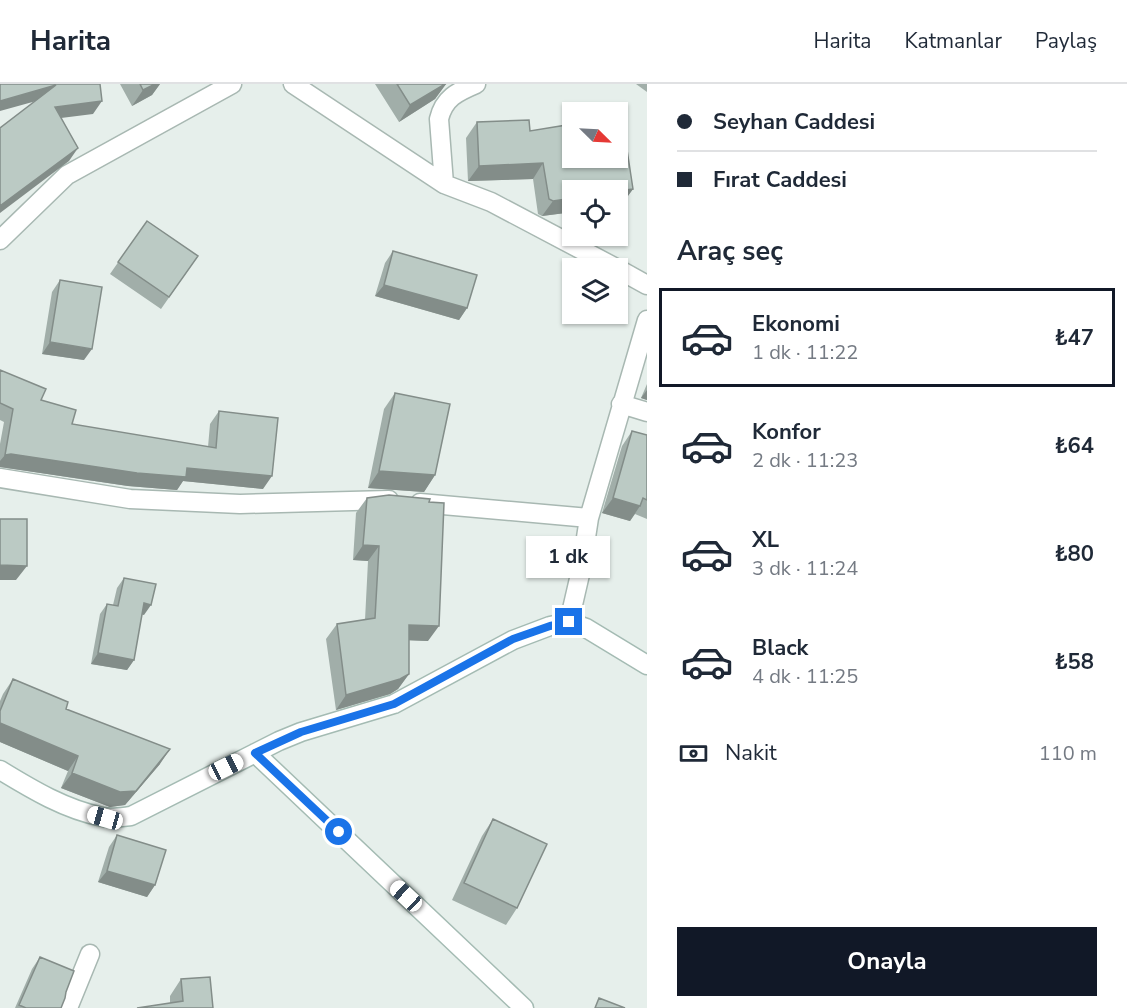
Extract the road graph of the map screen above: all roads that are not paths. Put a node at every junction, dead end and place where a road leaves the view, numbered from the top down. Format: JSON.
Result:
{"nodes":[{"id":1,"x":232,"y":84,"type":"edge"},
{"id":2,"x":293,"y":84,"type":"edge"},
{"id":3,"x":476,"y":84,"type":"edge"},
{"id":4,"x":444,"y":184,"type":"junction"},
{"id":5,"x":0,"y":240,"type":"edge"},
{"id":6,"x":596,"y":258,"type":"edge"},
{"id":7,"x":628,"y":275,"type":"edge"},
{"id":8,"x":647,"y":285,"type":"edge"},
{"id":9,"x":647,"y":320,"type":"edge"},
{"id":10,"x":621,"y":404,"type":"junction"},
{"id":11,"x":647,"y":412,"type":"edge"},
{"id":12,"x":0,"y":478,"type":"edge"},
{"id":13,"x":589,"y":518,"type":"junction"},
{"id":14,"x":569,"y":622,"type":"junction"},
{"id":15,"x":647,"y":665,"type":"edge"},
{"id":16,"x":255,"y":753,"type":"junction"},
{"id":17,"x":0,"y":770,"type":"edge"},
{"id":18,"x":90,"y":954,"type":"dead end"},
{"id":19,"x":68,"y":1008,"type":"edge"},
{"id":20,"x":524,"y":1008,"type":"edge"}],
"edges":[{"from":1,"to":5,"type":"street"},
{"from":2,"to":4,"type":"street"},
{"from":3,"to":4,"type":"street"},
{"from":4,"to":6,"type":"street"},
{"from":7,"to":8,"type":"street"},
{"from":9,"to":10,"type":"street"},
{"from":10,"to":11,"type":"street"},
{"from":10,"to":13,"type":"street"},
{"from":12,"to":13,"type":"street"},
{"from":13,"to":14,"type":"street"},
{"from":14,"to":15,"type":"street"},
{"from":14,"to":16,"type":"street"},
{"from":16,"to":17,"type":"street"},
{"from":16,"to":20,"type":"street"},
{"from":18,"to":19,"type":"street"}]}
